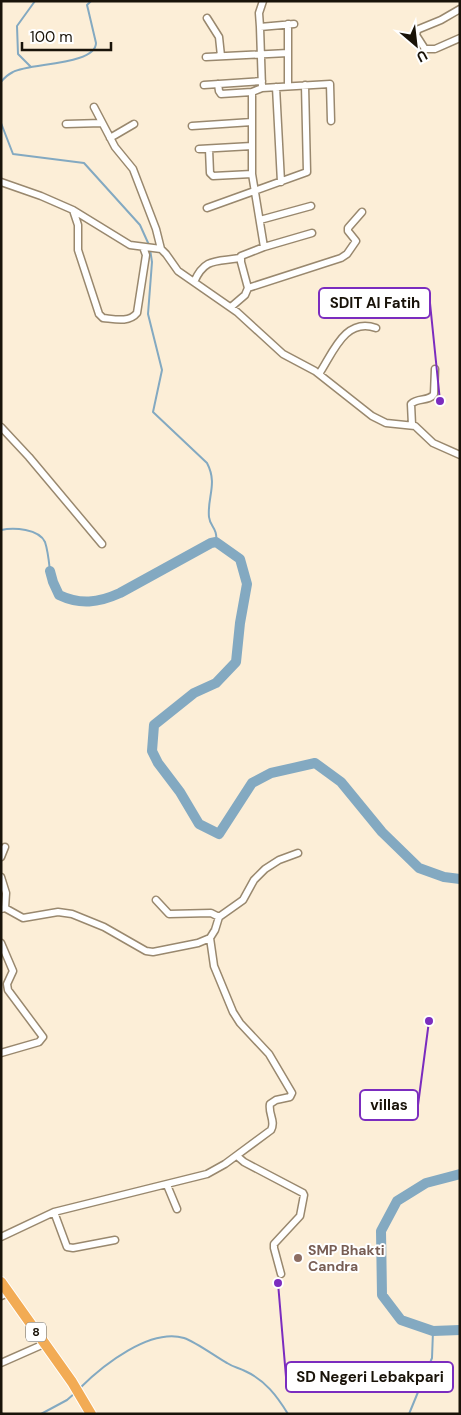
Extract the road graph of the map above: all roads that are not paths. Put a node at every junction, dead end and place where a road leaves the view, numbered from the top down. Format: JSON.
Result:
{"nodes":[{"id":1,"x":263,"y":1,"type":"edge"},
{"id":2,"x":460,"y":9,"type":"edge"},
{"id":3,"x":207,"y":18,"type":"dead end"},
{"id":4,"x":260,"y":26,"type":"junction"},
{"id":5,"x":460,"y":38,"type":"edge"},
{"id":6,"x":288,"y":52,"type":"junction"},
{"id":7,"x":261,"y":54,"type":"junction"},
{"id":8,"x":221,"y":56,"type":"junction"},
{"id":9,"x":206,"y":57,"type":"dead end"},
{"id":10,"x":218,"y":84,"type":"junction"},
{"id":11,"x":262,"y":84,"type":"junction"},
{"id":12,"x":204,"y":85,"type":"dead end"},
{"id":13,"x":305,"y":85,"type":"junction"},
{"id":14,"x":288,"y":86,"type":"junction"},
{"id":15,"x":276,"y":87,"type":"junction"},
{"id":16,"x":252,"y":92,"type":"junction"},
{"id":17,"x":94,"y":107,"type":"dead end"},
{"id":18,"x":331,"y":121,"type":"dead end"},
{"id":19,"x":252,"y":122,"type":"junction"},
{"id":20,"x":102,"y":123,"type":"junction"},
{"id":21,"x":66,"y":124,"type":"dead end"},
{"id":22,"x":134,"y":124,"type":"dead end"},
{"id":23,"x":192,"y":126,"type":"dead end"},
{"id":24,"x":110,"y":138,"type":"junction"},
{"id":25,"x":252,"y":146,"type":"junction"},
{"id":26,"x":200,"y":149,"type":"dead end"},
{"id":27,"x":209,"y":149,"type":"junction"},
{"id":28,"x":252,"y":174,"type":"junction"},
{"id":29,"x":1,"y":182,"type":"edge"},
{"id":30,"x":281,"y":182,"type":"junction"},
{"id":31,"x":254,"y":190,"type":"junction"},
{"id":32,"x":311,"y":206,"type":"dead end"},
{"id":33,"x":206,"y":208,"type":"dead end"},
{"id":34,"x":74,"y":210,"type":"junction"},
{"id":35,"x":362,"y":212,"type":"dead end"},
{"id":36,"x":260,"y":220,"type":"junction"},
{"id":37,"x":312,"y":233,"type":"dead end"},
{"id":38,"x":144,"y":247,"type":"junction"},
{"id":39,"x":264,"y":247,"type":"junction"},
{"id":40,"x":159,"y":248,"type":"junction"},
{"id":41,"x":240,"y":258,"type":"junction"},
{"id":42,"x":194,"y":282,"type":"junction"},
{"id":43,"x":248,"y":288,"type":"junction"},
{"id":44,"x":230,"y":308,"type":"junction"},
{"id":45,"x":376,"y":328,"type":"dead end"},
{"id":46,"x":435,"y":369,"type":"dead end"},
{"id":47,"x":319,"y":374,"type":"junction"},
{"id":48,"x":412,"y":425,"type":"junction"},
{"id":49,"x":1,"y":427,"type":"edge"},
{"id":50,"x":460,"y":455,"type":"edge"},
{"id":51,"x":102,"y":544,"type":"dead end"},
{"id":52,"x":5,"y":847,"type":"dead end"},
{"id":53,"x":298,"y":853,"type":"dead end"},
{"id":54,"x":1,"y":857,"type":"edge"},
{"id":55,"x":1,"y":877,"type":"edge"},
{"id":56,"x":156,"y":900,"type":"dead end"},
{"id":57,"x":3,"y":908,"type":"edge"},
{"id":58,"x":219,"y":917,"type":"junction"},
{"id":59,"x":210,"y":938,"type":"junction"},
{"id":60,"x":1,"y":943,"type":"edge"},
{"id":61,"x":1,"y":1053,"type":"edge"},
{"id":62,"x":237,"y":1156,"type":"junction"},
{"id":63,"x":167,"y":1185,"type":"junction"},
{"id":64,"x":177,"y":1209,"type":"dead end"},
{"id":65,"x":54,"y":1212,"type":"junction"},
{"id":66,"x":1,"y":1237,"type":"edge"},
{"id":67,"x":115,"y":1240,"type":"dead end"},
{"id":68,"x":281,"y":1274,"type":"dead end"},
{"id":69,"x":1,"y":1282,"type":"edge"},
{"id":70,"x":5,"y":1294,"type":"edge"},
{"id":71,"x":44,"y":1344,"type":"junction"},
{"id":72,"x":1,"y":1363,"type":"edge"},
{"id":73,"x":89,"y":1410,"type":"edge"}],
"edges":[{"from":1,"to":4,"type":"street"},
{"from":2,"to":5,"type":"street"},
{"from":3,"to":8,"type":"street"},
{"from":4,"to":6,"type":"street"},
{"from":4,"to":7,"type":"street"},
{"from":6,"to":7,"type":"street"},
{"from":6,"to":14,"type":"street"},
{"from":7,"to":8,"type":"street"},
{"from":7,"to":11,"type":"street"},
{"from":8,"to":9,"type":"street"},
{"from":10,"to":11,"type":"street"},
{"from":10,"to":12,"type":"street"},
{"from":10,"to":16,"type":"street"},
{"from":11,"to":15,"type":"street"},
{"from":11,"to":16,"type":"street"},
{"from":13,"to":14,"type":"street"},
{"from":13,"to":18,"type":"street"},
{"from":13,"to":30,"type":"street"},
{"from":14,"to":15,"type":"street"},
{"from":15,"to":30,"type":"street"},
{"from":16,"to":19,"type":"street"},
{"from":17,"to":20,"type":"street"},
{"from":19,"to":23,"type":"street"},
{"from":19,"to":25,"type":"street"},
{"from":20,"to":21,"type":"street"},
{"from":20,"to":24,"type":"street"},
{"from":22,"to":24,"type":"street"},
{"from":24,"to":40,"type":"street"},
{"from":25,"to":27,"type":"street"},
{"from":25,"to":28,"type":"street"},
{"from":26,"to":27,"type":"street"},
{"from":27,"to":28,"type":"street"},
{"from":28,"to":31,"type":"street"},
{"from":29,"to":34,"type":"street"},
{"from":30,"to":31,"type":"street"},
{"from":31,"to":33,"type":"street"},
{"from":31,"to":36,"type":"street"},
{"from":32,"to":36,"type":"street"},
{"from":34,"to":38,"type":"street"},
{"from":34,"to":38,"type":"street"},
{"from":35,"to":43,"type":"street"},
{"from":36,"to":39,"type":"street"},
{"from":37,"to":39,"type":"street"},
{"from":38,"to":40,"type":"street"},
{"from":39,"to":41,"type":"street"},
{"from":40,"to":42,"type":"street"},
{"from":41,"to":42,"type":"street"},
{"from":41,"to":43,"type":"street"},
{"from":42,"to":44,"type":"street"},
{"from":43,"to":44,"type":"street"},
{"from":44,"to":47,"type":"street"},
{"from":45,"to":47,"type":"street"},
{"from":46,"to":48,"type":"street"},
{"from":47,"to":48,"type":"street"},
{"from":48,"to":50,"type":"street"},
{"from":49,"to":51,"type":"street"},
{"from":52,"to":54,"type":"street"},
{"from":53,"to":58,"type":"street"},
{"from":55,"to":57,"type":"street"},
{"from":56,"to":58,"type":"street"},
{"from":57,"to":59,"type":"street"},
{"from":58,"to":59,"type":"street"},
{"from":59,"to":62,"type":"street"},
{"from":60,"to":61,"type":"street"},
{"from":62,"to":63,"type":"street"},
{"from":62,"to":68,"type":"street"},
{"from":63,"to":64,"type":"street"},
{"from":63,"to":65,"type":"street"},
{"from":65,"to":66,"type":"street"},
{"from":65,"to":67,"type":"street"},
{"from":69,"to":70,"type":"highway","number":"8"},
{"from":70,"to":71,"type":"highway","number":"8"},
{"from":71,"to":72,"type":"street"},
{"from":71,"to":73,"type":"highway","number":"8"}]}
